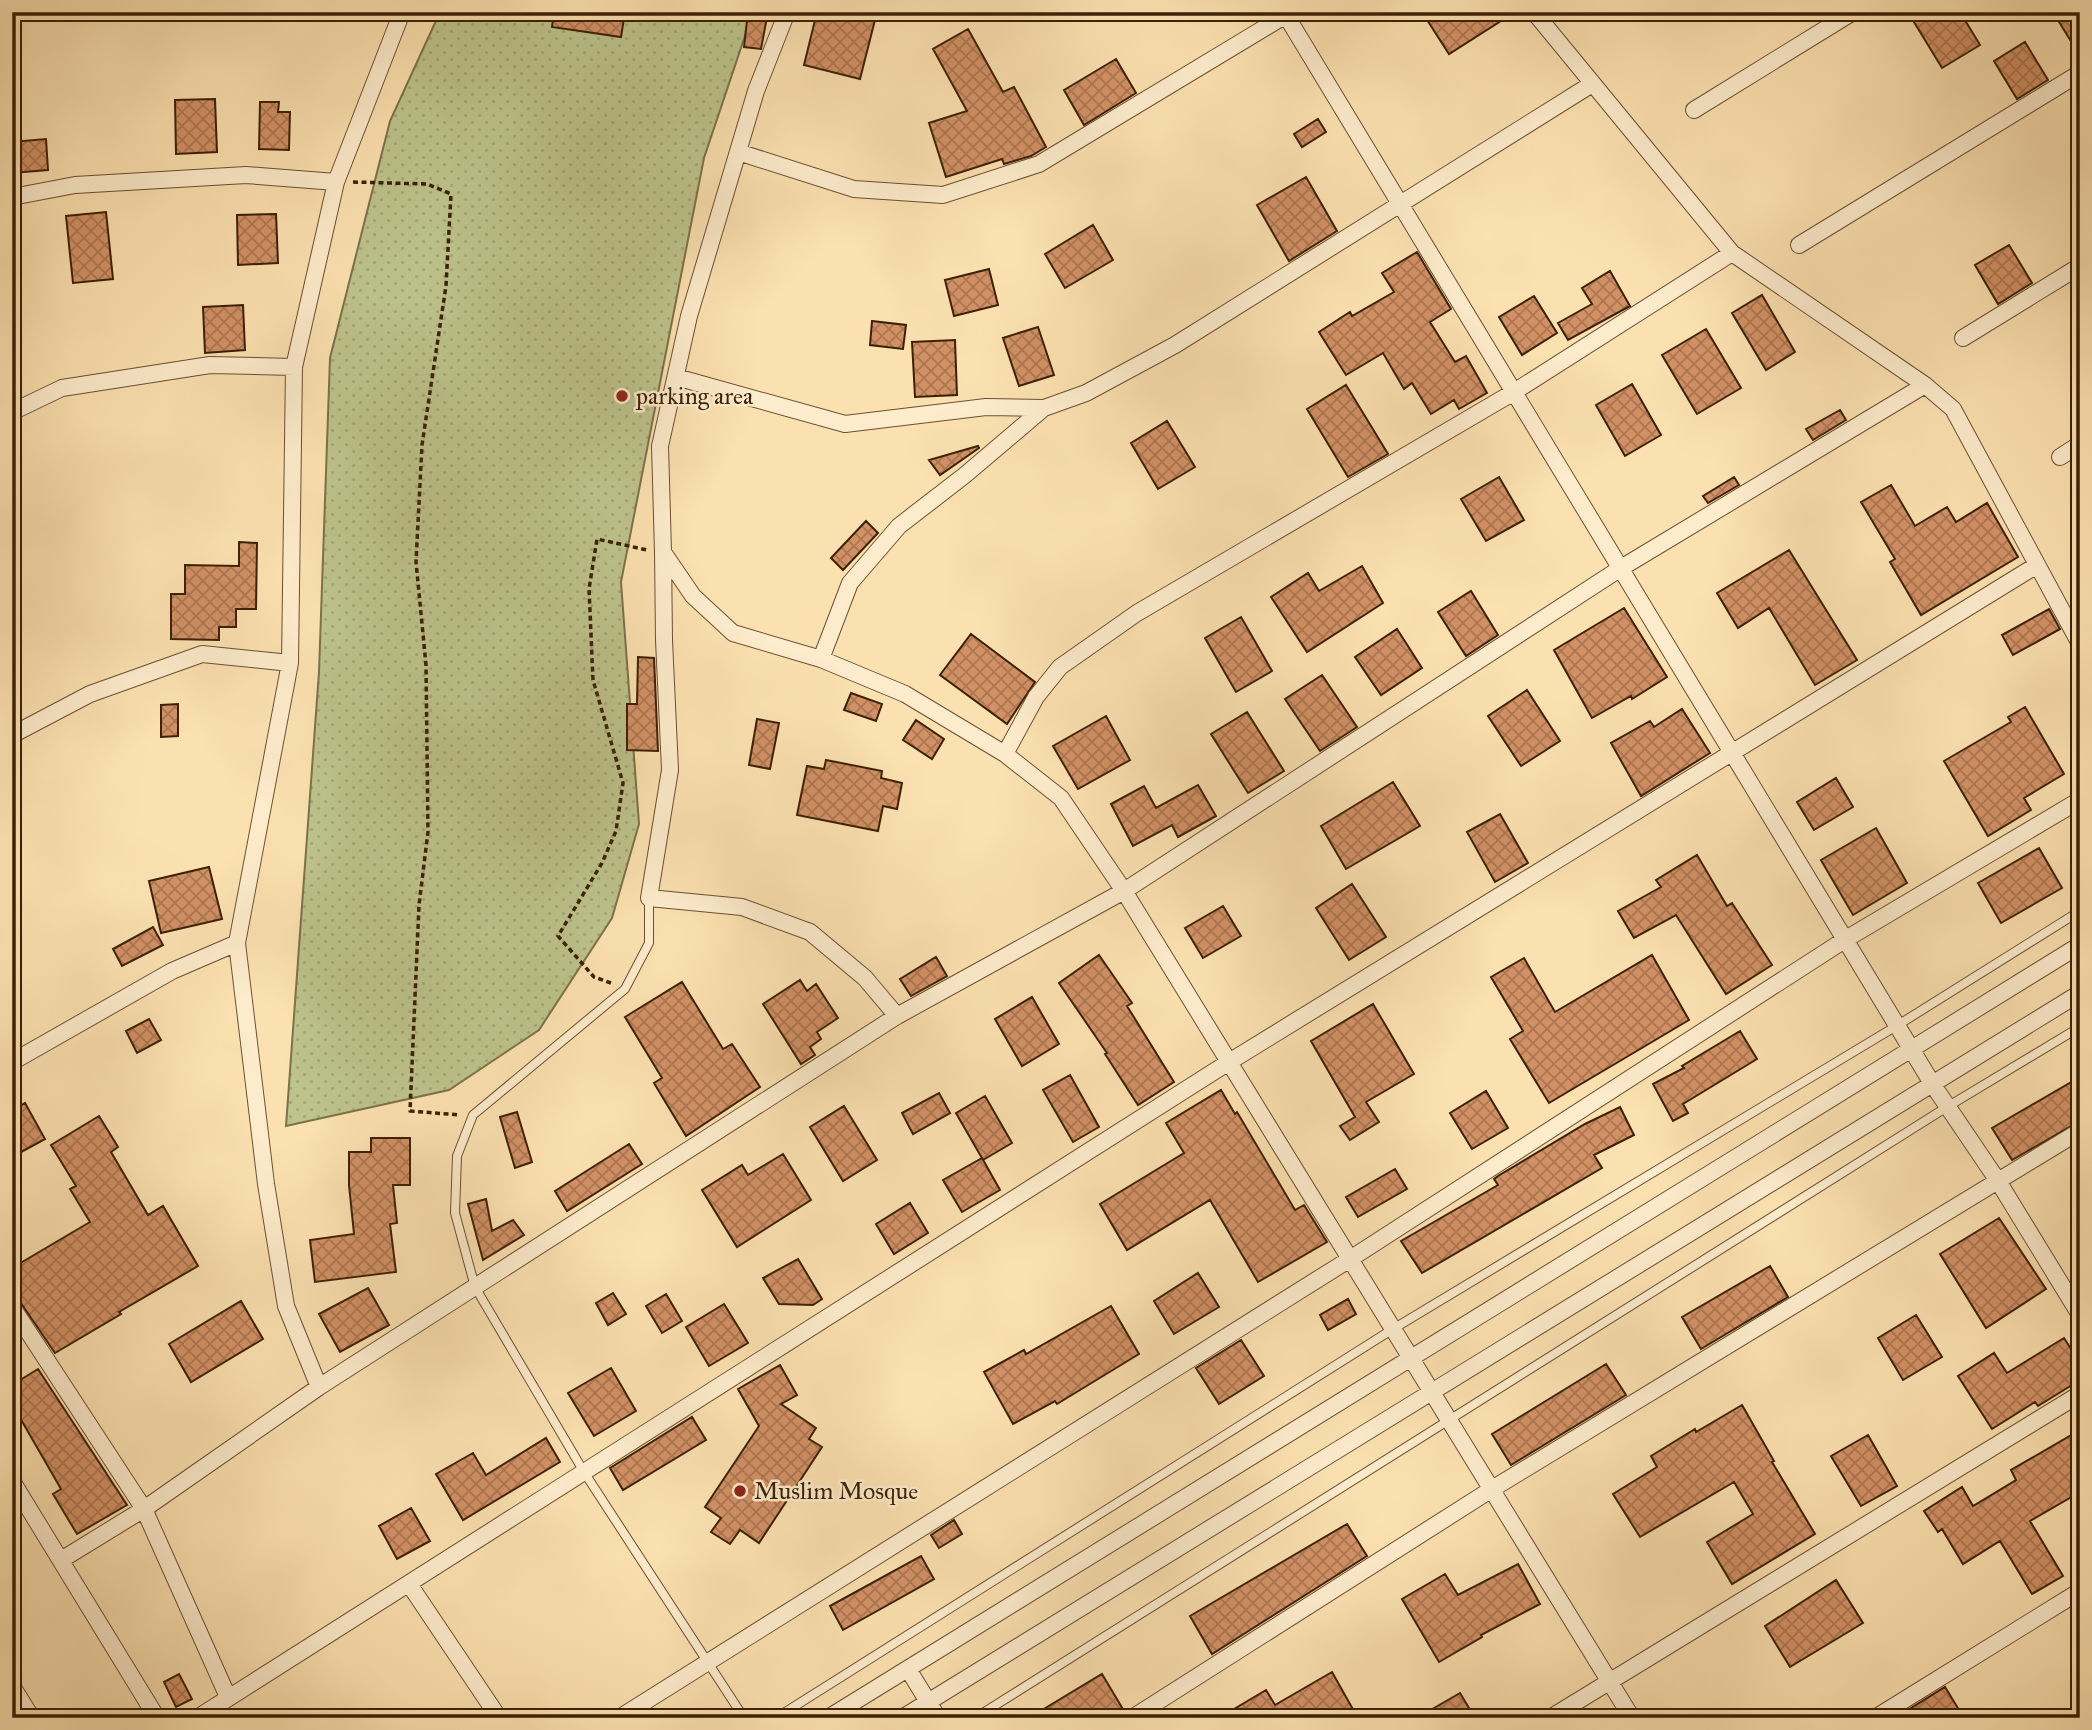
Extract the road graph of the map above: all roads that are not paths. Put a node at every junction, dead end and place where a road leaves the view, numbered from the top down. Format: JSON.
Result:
{"nodes":[{"id":1,"x":402,"y":12,"type":"edge"},
{"id":2,"x":787,"y":12,"type":"edge"},
{"id":3,"x":1534,"y":12,"type":"edge"},
{"id":4,"x":1853,"y":12,"type":"edge"},
{"id":5,"x":1287,"y":13,"type":"edge"},
{"id":6,"x":2080,"y":73,"type":"edge"},
{"id":7,"x":1592,"y":84,"type":"junction"},
{"id":8,"x":1694,"y":110,"type":"dead end"},
{"id":9,"x":738,"y":152,"type":"junction"},
{"id":10,"x":336,"y":182,"type":"junction"},
{"id":11,"x":12,"y":197,"type":"edge"},
{"id":12,"x":1400,"y":203,"type":"junction"},
{"id":13,"x":1799,"y":245,"type":"dead end"},
{"id":14,"x":1732,"y":253,"type":"junction"},
{"id":15,"x":2080,"y":266,"type":"edge"},
{"id":16,"x":1963,"y":338,"type":"dead end"},
{"id":17,"x":294,"y":367,"type":"junction"},
{"id":18,"x":676,"y":377,"type":"junction"},
{"id":19,"x":1925,"y":385,"type":"junction"},
{"id":20,"x":1514,"y":392,"type":"junction"},
{"id":21,"x":1044,"y":408,"type":"junction"},
{"id":22,"x":12,"y":412,"type":"edge"},
{"id":23,"x":2080,"y":444,"type":"edge"},
{"id":24,"x":2060,"y":457,"type":"dead end"},
{"id":25,"x":663,"y":552,"type":"junction"},
{"id":26,"x":2037,"y":565,"type":"junction"},
{"id":27,"x":1622,"y":568,"type":"junction"},
{"id":28,"x":2080,"y":644,"type":"edge"},
{"id":29,"x":821,"y":659,"type":"junction"},
{"id":30,"x":290,"y":663,"type":"junction"},
{"id":31,"x":12,"y":735,"type":"edge"},
{"id":32,"x":1733,"y":752,"type":"junction"},
{"id":33,"x":1004,"y":754,"type":"junction"},
{"id":34,"x":2080,"y":800,"type":"edge"},
{"id":35,"x":1124,"y":891,"type":"junction"},
{"id":36,"x":649,"y":898,"type":"junction"},
{"id":37,"x":2080,"y":911,"type":"edge"},
{"id":38,"x":1846,"y":939,"type":"junction"},
{"id":39,"x":237,"y":943,"type":"junction"},
{"id":40,"x":2080,"y":945,"type":"edge"},
{"id":41,"x":2080,"y":993,"type":"edge"},
{"id":42,"x":897,"y":1016,"type":"junction"},
{"id":43,"x":1898,"y":1025,"type":"junction"},
{"id":44,"x":2080,"y":1027,"type":"edge"},
{"id":45,"x":1913,"y":1049,"type":"junction"},
{"id":46,"x":12,"y":1062,"type":"edge"},
{"id":47,"x":1229,"y":1062,"type":"junction"},
{"id":48,"x":1933,"y":1085,"type":"junction"},
{"id":49,"x":1947,"y":1107,"type":"junction"},
{"id":50,"x":2080,"y":1131,"type":"edge"},
{"id":51,"x":1998,"y":1181,"type":"junction"},
{"id":52,"x":1350,"y":1259,"type":"junction"},
{"id":53,"x":475,"y":1287,"type":"junction"},
{"id":54,"x":12,"y":1307,"type":"edge"},
{"id":55,"x":2080,"y":1315,"type":"edge"},
{"id":56,"x":1393,"y":1329,"type":"junction"},
{"id":57,"x":1411,"y":1357,"type":"junction"},
{"id":58,"x":319,"y":1387,"type":"junction"},
{"id":59,"x":1433,"y":1393,"type":"junction"},
{"id":60,"x":2080,"y":1394,"type":"edge"},
{"id":61,"x":1450,"y":1421,"type":"junction"},
{"id":62,"x":584,"y":1472,"type":"junction"},
{"id":63,"x":12,"y":1480,"type":"edge"},
{"id":64,"x":1492,"y":1489,"type":"junction"},
{"id":65,"x":144,"y":1509,"type":"junction"},
{"id":66,"x":61,"y":1560,"type":"junction"},
{"id":67,"x":409,"y":1584,"type":"junction"},
{"id":68,"x":2080,"y":1591,"type":"edge"},
{"id":69,"x":707,"y":1662,"type":"junction"},
{"id":70,"x":908,"y":1669,"type":"junction"},
{"id":71,"x":1610,"y":1681,"type":"junction"},
{"id":72,"x":12,"y":1686,"type":"edge"},
{"id":73,"x":228,"y":1697,"type":"junction"},
{"id":74,"x":928,"y":1701,"type":"junction"},
{"id":75,"x":32,"y":1718,"type":"edge"},
{"id":76,"x":157,"y":1718,"type":"edge"},
{"id":77,"x":197,"y":1718,"type":"edge"},
{"id":78,"x":499,"y":1718,"type":"edge"},
{"id":79,"x":619,"y":1718,"type":"edge"},
{"id":80,"x":744,"y":1718,"type":"edge"},
{"id":81,"x":776,"y":1718,"type":"edge"},
{"id":82,"x":828,"y":1718,"type":"edge"},
{"id":83,"x":902,"y":1718,"type":"edge"},
{"id":84,"x":938,"y":1718,"type":"edge"},
{"id":85,"x":975,"y":1718,"type":"edge"},
{"id":86,"x":1132,"y":1718,"type":"edge"},
{"id":87,"x":1550,"y":1718,"type":"edge"},
{"id":88,"x":1632,"y":1718,"type":"edge"},
{"id":89,"x":1875,"y":1718,"type":"edge"}],
"edges":[{"from":1,"to":10,"type":"street"},
{"from":2,"to":9,"type":"street"},
{"from":3,"to":7,"type":"street"},
{"from":4,"to":8,"type":"street"},
{"from":5,"to":9,"type":"street"},
{"from":5,"to":12,"type":"street"},
{"from":6,"to":13,"type":"street"},
{"from":7,"to":12,"type":"street"},
{"from":7,"to":14,"type":"street"},
{"from":9,"to":18,"type":"street"},
{"from":10,"to":11,"type":"street"},
{"from":10,"to":17,"type":"street"},
{"from":12,"to":20,"type":"street"},
{"from":12,"to":21,"type":"street"},
{"from":14,"to":19,"type":"street"},
{"from":14,"to":20,"type":"street"},
{"from":15,"to":16,"type":"street"},
{"from":17,"to":22,"type":"street"},
{"from":17,"to":30,"type":"street"},
{"from":18,"to":21,"type":"street"},
{"from":18,"to":25,"type":"street"},
{"from":19,"to":26,"type":"street"},
{"from":19,"to":27,"type":"street"},
{"from":20,"to":27,"type":"street"},
{"from":20,"to":33,"type":"street"},
{"from":21,"to":29,"type":"street"},
{"from":23,"to":24,"type":"street"},
{"from":25,"to":29,"type":"street"},
{"from":25,"to":36,"type":"street"},
{"from":26,"to":28,"type":"street"},
{"from":26,"to":32,"type":"street"},
{"from":27,"to":32,"type":"street"},
{"from":27,"to":35,"type":"street"},
{"from":29,"to":33,"type":"street"},
{"from":30,"to":31,"type":"street"},
{"from":30,"to":39,"type":"street"},
{"from":32,"to":38,"type":"street"},
{"from":32,"to":47,"type":"street"},
{"from":33,"to":35,"type":"street"},
{"from":34,"to":38,"type":"street"},
{"from":35,"to":42,"type":"street"},
{"from":35,"to":47,"type":"street"},
{"from":36,"to":42,"type":"street"},
{"from":36,"to":53,"type":"lane"},
{"from":37,"to":43,"type":"lane"},
{"from":38,"to":43,"type":"street"},
{"from":38,"to":52,"type":"street"},
{"from":39,"to":46,"type":"street"},
{"from":39,"to":58,"type":"street"},
{"from":40,"to":45,"type":"street"},
{"from":41,"to":48,"type":"street"},
{"from":42,"to":53,"type":"street"},
{"from":43,"to":45,"type":"street"},
{"from":43,"to":56,"type":"lane"},
{"from":44,"to":49,"type":"lane"},
{"from":45,"to":48,"type":"street"},
{"from":45,"to":57,"type":"street"},
{"from":47,"to":52,"type":"street"},
{"from":47,"to":62,"type":"street"},
{"from":48,"to":49,"type":"street"},
{"from":48,"to":59,"type":"street"},
{"from":49,"to":51,"type":"street"},
{"from":49,"to":61,"type":"lane"},
{"from":50,"to":51,"type":"street"},
{"from":51,"to":55,"type":"street"},
{"from":51,"to":64,"type":"street"},
{"from":52,"to":56,"type":"street"},
{"from":52,"to":69,"type":"street"},
{"from":53,"to":58,"type":"street"},
{"from":53,"to":62,"type":"lane"},
{"from":54,"to":65,"type":"street"},
{"from":56,"to":57,"type":"street"},
{"from":56,"to":81,"type":"lane"},
{"from":57,"to":59,"type":"street"},
{"from":57,"to":70,"type":"street"},
{"from":58,"to":65,"type":"street"},
{"from":59,"to":61,"type":"street"},
{"from":59,"to":74,"type":"street"},
{"from":60,"to":71,"type":"street"},
{"from":61,"to":64,"type":"street"},
{"from":61,"to":85,"type":"lane"},
{"from":62,"to":67,"type":"street"},
{"from":62,"to":69,"type":"lane"},
{"from":63,"to":66,"type":"street"},
{"from":64,"to":71,"type":"street"},
{"from":64,"to":86,"type":"street"},
{"from":65,"to":66,"type":"street"},
{"from":65,"to":73,"type":"street"},
{"from":66,"to":76,"type":"street"},
{"from":67,"to":73,"type":"street"},
{"from":67,"to":78,"type":"street"},
{"from":68,"to":89,"type":"street"},
{"from":69,"to":79,"type":"street"},
{"from":69,"to":80,"type":"lane"},
{"from":70,"to":74,"type":"street"},
{"from":70,"to":82,"type":"street"},
{"from":71,"to":87,"type":"street"},
{"from":71,"to":88,"type":"street"},
{"from":72,"to":75,"type":"street"},
{"from":73,"to":77,"type":"street"},
{"from":74,"to":83,"type":"street"},
{"from":74,"to":84,"type":"street"}]}
